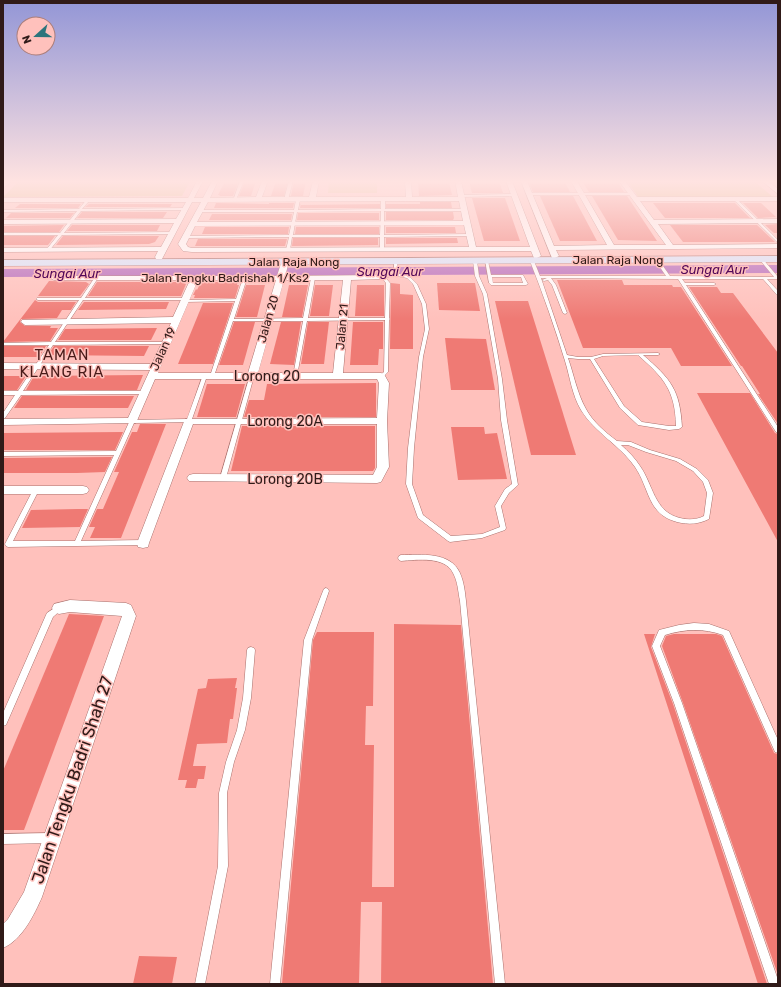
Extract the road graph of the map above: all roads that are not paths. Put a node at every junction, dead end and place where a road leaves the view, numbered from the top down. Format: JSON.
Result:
{"nodes":[{"id":1,"x":66,"y":227,"type":"edge"},
{"id":2,"x":175,"y":227,"type":"edge"},
{"id":3,"x":191,"y":227,"type":"edge"},
{"id":4,"x":292,"y":227,"type":"edge"},
{"id":5,"x":382,"y":227,"type":"edge"},
{"id":6,"x":468,"y":227,"type":"edge"},
{"id":7,"x":526,"y":227,"type":"edge"},
{"id":8,"x":543,"y":227,"type":"edge"},
{"id":9,"x":600,"y":227,"type":"edge"},
{"id":10,"x":656,"y":227,"type":"edge"},
{"id":11,"x":764,"y":227,"type":"edge"},
{"id":12,"x":172,"y":233,"type":"junction"},
{"id":13,"x":3,"y":234,"type":"edge"},
{"id":14,"x":61,"y":234,"type":"junction"},
{"id":15,"x":382,"y":235,"type":"junction"},
{"id":16,"x":470,"y":235,"type":"junction"},
{"id":17,"x":291,"y":236,"type":"junction"},
{"id":18,"x":186,"y":237,"type":"junction"},
{"id":19,"x":778,"y":242,"type":"edge"},
{"id":20,"x":778,"y":246,"type":"edge"},
{"id":21,"x":671,"y":247,"type":"junction"},
{"id":22,"x":552,"y":248,"type":"junction"},
{"id":23,"x":612,"y":248,"type":"junction"},
{"id":24,"x":163,"y":249,"type":"junction"},
{"id":25,"x":382,"y":249,"type":"junction"},
{"id":26,"x":473,"y":249,"type":"junction"},
{"id":27,"x":535,"y":249,"type":"junction"},
{"id":28,"x":3,"y":250,"type":"edge"},
{"id":29,"x":48,"y":250,"type":"junction"},
{"id":30,"x":288,"y":250,"type":"junction"},
{"id":31,"x":761,"y":259,"type":"junction"},
{"id":32,"x":778,"y":259,"type":"edge"},
{"id":33,"x":557,"y":260,"type":"junction"},
{"id":34,"x":657,"y":260,"type":"junction"},
{"id":35,"x":157,"y":261,"type":"junction"},
{"id":36,"x":3,"y":263,"type":"edge"},
{"id":37,"x":536,"y":265,"type":"junction"},
{"id":38,"x":396,"y":267,"type":"junction"},
{"id":39,"x":483,"y":268,"type":"junction"},
{"id":40,"x":282,"y":270,"type":"junction"},
{"id":41,"x":100,"y":271,"type":"junction"},
{"id":42,"x":383,"y":277,"type":"junction"},
{"id":43,"x":668,"y":277,"type":"junction"},
{"id":44,"x":679,"y":277,"type":"junction"},
{"id":45,"x":54,"y":278,"type":"dead end"},
{"id":46,"x":195,"y":278,"type":"junction"},
{"id":47,"x":245,"y":278,"type":"junction"},
{"id":48,"x":313,"y":278,"type":"junction"},
{"id":49,"x":347,"y":278,"type":"junction"},
{"id":50,"x":538,"y":278,"type":"junction"},
{"id":51,"x":548,"y":278,"type":"junction"},
{"id":52,"x":764,"y":278,"type":"junction"},
{"id":53,"x":778,"y":278,"type":"edge"},
{"id":54,"x":683,"y":284,"type":"junction"},
{"id":55,"x":714,"y":284,"type":"dead end"},
{"id":56,"x":778,"y":294,"type":"edge"},
{"id":57,"x":38,"y":299,"type":"dead end"},
{"id":58,"x":82,"y":299,"type":"junction"},
{"id":59,"x":185,"y":300,"type":"junction"},
{"id":60,"x":237,"y":300,"type":"junction"},
{"id":61,"x":565,"y":313,"type":"dead end"},
{"id":62,"x":388,"y":318,"type":"junction"},
{"id":63,"x":268,"y":319,"type":"junction"},
{"id":64,"x":306,"y":319,"type":"junction"},
{"id":65,"x":343,"y":319,"type":"junction"},
{"id":66,"x":176,"y":320,"type":"junction"},
{"id":67,"x":231,"y":320,"type":"junction"},
{"id":68,"x":67,"y":321,"type":"junction"},
{"id":69,"x":25,"y":322,"type":"dead end"},
{"id":70,"x":52,"y":343,"type":"junction"},
{"id":71,"x":166,"y":343,"type":"junction"},
{"id":72,"x":3,"y":344,"type":"edge"},
{"id":73,"x":639,"y":354,"type":"junction"},
{"id":74,"x":658,"y":354,"type":"dead end"},
{"id":75,"x":565,"y":356,"type":"junction"},
{"id":76,"x":591,"y":358,"type":"junction"},
{"id":77,"x":3,"y":366,"type":"edge"},
{"id":78,"x":36,"y":367,"type":"junction"},
{"id":79,"x":154,"y":371,"type":"junction"},
{"id":80,"x":208,"y":376,"type":"junction"},
{"id":81,"x":252,"y":376,"type":"junction"},
{"id":82,"x":295,"y":376,"type":"junction"},
{"id":83,"x":338,"y":376,"type":"junction"},
{"id":84,"x":381,"y":376,"type":"junction"},
{"id":85,"x":19,"y":393,"type":"junction"},
{"id":86,"x":144,"y":393,"type":"junction"},
{"id":87,"x":3,"y":394,"type":"edge"},
{"id":88,"x":3,"y":417,"type":"edge"},
{"id":89,"x":132,"y":421,"type":"junction"},
{"id":90,"x":189,"y":421,"type":"junction"},
{"id":91,"x":239,"y":421,"type":"junction"},
{"id":92,"x":382,"y":421,"type":"junction"},
{"id":93,"x":3,"y":422,"type":"edge"},
{"id":94,"x":778,"y":430,"type":"edge"},
{"id":95,"x":616,"y":443,"type":"junction"},
{"id":96,"x":118,"y":453,"type":"junction"},
{"id":97,"x":3,"y":454,"type":"edge"},
{"id":98,"x":193,"y":478,"type":"dead end"},
{"id":99,"x":223,"y":478,"type":"junction"},
{"id":100,"x":3,"y":490,"type":"edge"},
{"id":101,"x":36,"y":490,"type":"junction"},
{"id":102,"x":83,"y":490,"type":"dead end"},
{"id":103,"x":77,"y":543,"type":"junction"},
{"id":104,"x":144,"y":543,"type":"joint"},
{"id":105,"x":401,"y":558,"type":"dead end"},
{"id":106,"x":326,"y":591,"type":"dead end"},
{"id":107,"x":59,"y":608,"type":"joint"},
{"id":108,"x":251,"y":650,"type":"dead end"},
{"id":109,"x":3,"y":722,"type":"edge"},
{"id":110,"x":778,"y":749,"type":"edge"},
{"id":111,"x":52,"y":838,"type":"junction"},
{"id":112,"x":3,"y":839,"type":"edge"},
{"id":113,"x":3,"y":938,"type":"edge"},
{"id":114,"x":200,"y":984,"type":"edge"},
{"id":115,"x":275,"y":984,"type":"edge"},
{"id":116,"x":500,"y":984,"type":"edge"},
{"id":117,"x":774,"y":984,"type":"edge"}],
"edges":[{"from":1,"to":14,"type":"lane"},
{"from":2,"to":12,"type":"street"},
{"from":3,"to":18,"type":"street"},
{"from":4,"to":17,"type":"lane"},
{"from":5,"to":15,"type":"lane"},
{"from":6,"to":16,"type":"street"},
{"from":7,"to":27,"type":"street"},
{"from":8,"to":22,"type":"street"},
{"from":9,"to":23,"type":"street"},
{"from":10,"to":21,"type":"street"},
{"from":11,"to":19,"type":"lane"},
{"from":12,"to":14,"type":"lane"},
{"from":12,"to":24,"type":"street"},
{"from":13,"to":14,"type":"lane"},
{"from":14,"to":29,"type":"lane"},
{"from":15,"to":16,"type":"lane"},
{"from":15,"to":17,"type":"lane"},
{"from":15,"to":25,"type":"lane"},
{"from":16,"to":26,"type":"street"},
{"from":17,"to":18,"type":"lane"},
{"from":17,"to":30,"type":"lane"},
{"from":18,"to":30,"type":"street"},
{"from":20,"to":21,"type":"street"},
{"from":21,"to":23,"type":"street"},
{"from":22,"to":23,"type":"street"},
{"from":22,"to":33,"type":"street"},
{"from":24,"to":29,"type":"street"},
{"from":24,"to":35,"type":"street"},
{"from":25,"to":26,"type":"street"},
{"from":25,"to":30,"type":"street"},
{"from":26,"to":27,"type":"street"},
{"from":27,"to":37,"type":"street"},
{"from":28,"to":29,"type":"street"},
{"from":31,"to":32,"type":"main road","name":"Jalan Raja Nong"},
{"from":31,"to":34,"type":"main road","name":"Jalan Raja Nong"},
{"from":31,"to":53,"type":"lane"},
{"from":33,"to":34,"type":"main road","name":"Jalan Raja Nong"},
{"from":33,"to":37,"type":"main road","name":"Jalan Raja Nong"},
{"from":34,"to":43,"type":"lane"},
{"from":35,"to":40,"type":"main road","name":"Jalan Raja Nong"},
{"from":35,"to":41,"type":"main road","name":"Jalan Raja Nong"},
{"from":36,"to":41,"type":"main road","name":"Jalan Raja Nong"},
{"from":37,"to":39,"type":"main road","name":"Jalan Raja Nong"},
{"from":37,"to":50,"type":"lane"},
{"from":38,"to":39,"type":"main road","name":"Jalan Raja Nong"},
{"from":38,"to":39,"type":"lane"},
{"from":38,"to":40,"type":"main road","name":"Jalan Raja Nong"},
{"from":38,"to":42,"type":"street","name":"Jalan Tengku Badrishah 1/Ks2"},
{"from":39,"to":39,"type":"lane"},
{"from":40,"to":47,"type":"street","name":"Jalan Tengku Badrishah 1/Ks2"},
{"from":40,"to":48,"type":"street","name":"Jalan Tengku Badrishah 1/Ks2"},
{"from":40,"to":63,"type":"street","name":"Jalan 20"},
{"from":41,"to":45,"type":"street","name":"Jalan Tengku Badrishah 1/Ks2"},
{"from":41,"to":46,"type":"street","name":"Jalan Tengku Badrishah 1/Ks2"},
{"from":41,"to":58,"type":"lane"},
{"from":42,"to":49,"type":"street","name":"Jalan Tengku Badrishah 1/Ks2"},
{"from":42,"to":62,"type":"lane"},
{"from":43,"to":44,"type":"lane"},
{"from":43,"to":51,"type":"lane"},
{"from":44,"to":52,"type":"lane"},
{"from":44,"to":54,"type":"lane"},
{"from":46,"to":47,"type":"street","name":"Jalan Tengku Badrishah 1/Ks2"},
{"from":46,"to":59,"type":"street","name":"Jalan 19"},
{"from":47,"to":60,"type":"lane"},
{"from":48,"to":49,"type":"street","name":"Jalan Tengku Badrishah 1/Ks2"},
{"from":48,"to":64,"type":"lane"},
{"from":49,"to":65,"type":"street","name":"Jalan 21"},
{"from":50,"to":51,"type":"lane"},
{"from":50,"to":75,"type":"lane"},
{"from":51,"to":61,"type":"lane"},
{"from":52,"to":53,"type":"lane"},
{"from":52,"to":56,"type":"lane"},
{"from":54,"to":55,"type":"lane"},
{"from":54,"to":94,"type":"lane"},
{"from":57,"to":58,"type":"lane"},
{"from":58,"to":59,"type":"lane"},
{"from":58,"to":68,"type":"lane"},
{"from":59,"to":60,"type":"lane"},
{"from":59,"to":66,"type":"street","name":"Jalan 19"},
{"from":60,"to":67,"type":"lane"},
{"from":62,"to":65,"type":"lane"},
{"from":62,"to":84,"type":"lane"},
{"from":63,"to":64,"type":"lane"},
{"from":63,"to":67,"type":"lane"},
{"from":63,"to":81,"type":"street","name":"Jalan 20"},
{"from":64,"to":65,"type":"lane"},
{"from":64,"to":82,"type":"lane"},
{"from":65,"to":83,"type":"street","name":"Jalan 21"},
{"from":66,"to":68,"type":"street"},
{"from":66,"to":71,"type":"street","name":"Jalan 19"},
{"from":67,"to":80,"type":"lane"},
{"from":68,"to":69,"type":"street"},
{"from":68,"to":70,"type":"lane"},
{"from":70,"to":71,"type":"lane"},
{"from":70,"to":72,"type":"lane"},
{"from":70,"to":78,"type":"lane"},
{"from":71,"to":79,"type":"street","name":"Jalan 19"},
{"from":73,"to":74,"type":"lane"},
{"from":73,"to":76,"type":"lane"},
{"from":73,"to":76,"type":"lane"},
{"from":75,"to":76,"type":"lane"},
{"from":75,"to":95,"type":"lane"},
{"from":77,"to":78,"type":"street","name":"Lorong 20"},
{"from":78,"to":79,"type":"street","name":"Lorong 20"},
{"from":78,"to":85,"type":"lane"},
{"from":79,"to":80,"type":"street","name":"Lorong 20"},
{"from":79,"to":86,"type":"street","name":"Jalan 19"},
{"from":80,"to":81,"type":"street","name":"Lorong 20"},
{"from":80,"to":90,"type":"lane"},
{"from":81,"to":82,"type":"street","name":"Lorong 20"},
{"from":81,"to":91,"type":"lane"},
{"from":82,"to":83,"type":"street","name":"Lorong 20"},
{"from":83,"to":84,"type":"street","name":"Lorong 20"},
{"from":84,"to":92,"type":"street"},
{"from":85,"to":86,"type":"lane"},
{"from":85,"to":87,"type":"lane"},
{"from":85,"to":88,"type":"lane"},
{"from":86,"to":89,"type":"street","name":"Jalan 19"},
{"from":89,"to":90,"type":"lane"},
{"from":89,"to":93,"type":"street"},
{"from":89,"to":96,"type":"lane"},
{"from":90,"to":91,"type":"street","name":"Lorong 20A"},
{"from":90,"to":104,"type":"street"},
{"from":91,"to":92,"type":"street","name":"Lorong 20A"},
{"from":91,"to":99,"type":"lane"},
{"from":92,"to":99,"type":"street","name":"Lorong 20B"},
{"from":95,"to":95,"type":"lane"},
{"from":96,"to":97,"type":"lane"},
{"from":96,"to":103,"type":"lane"},
{"from":98,"to":99,"type":"street","name":"Lorong 20B"},
{"from":100,"to":101,"type":"street"},
{"from":101,"to":102,"type":"street"},
{"from":101,"to":103,"type":"lane"},
{"from":103,"to":104,"type":"lane"},
{"from":105,"to":116,"type":"lane"},
{"from":106,"to":115,"type":"lane"},
{"from":107,"to":109,"type":"lane"},
{"from":107,"to":111,"type":"street","name":"Jalan Tengku Badri Shah 27"},
{"from":108,"to":114,"type":"lane"},
{"from":110,"to":117,"type":"lane"},
{"from":111,"to":112,"type":"lane"},
{"from":111,"to":113,"type":"street","name":"Jalan Tengku Badri Shah 27"}]}
